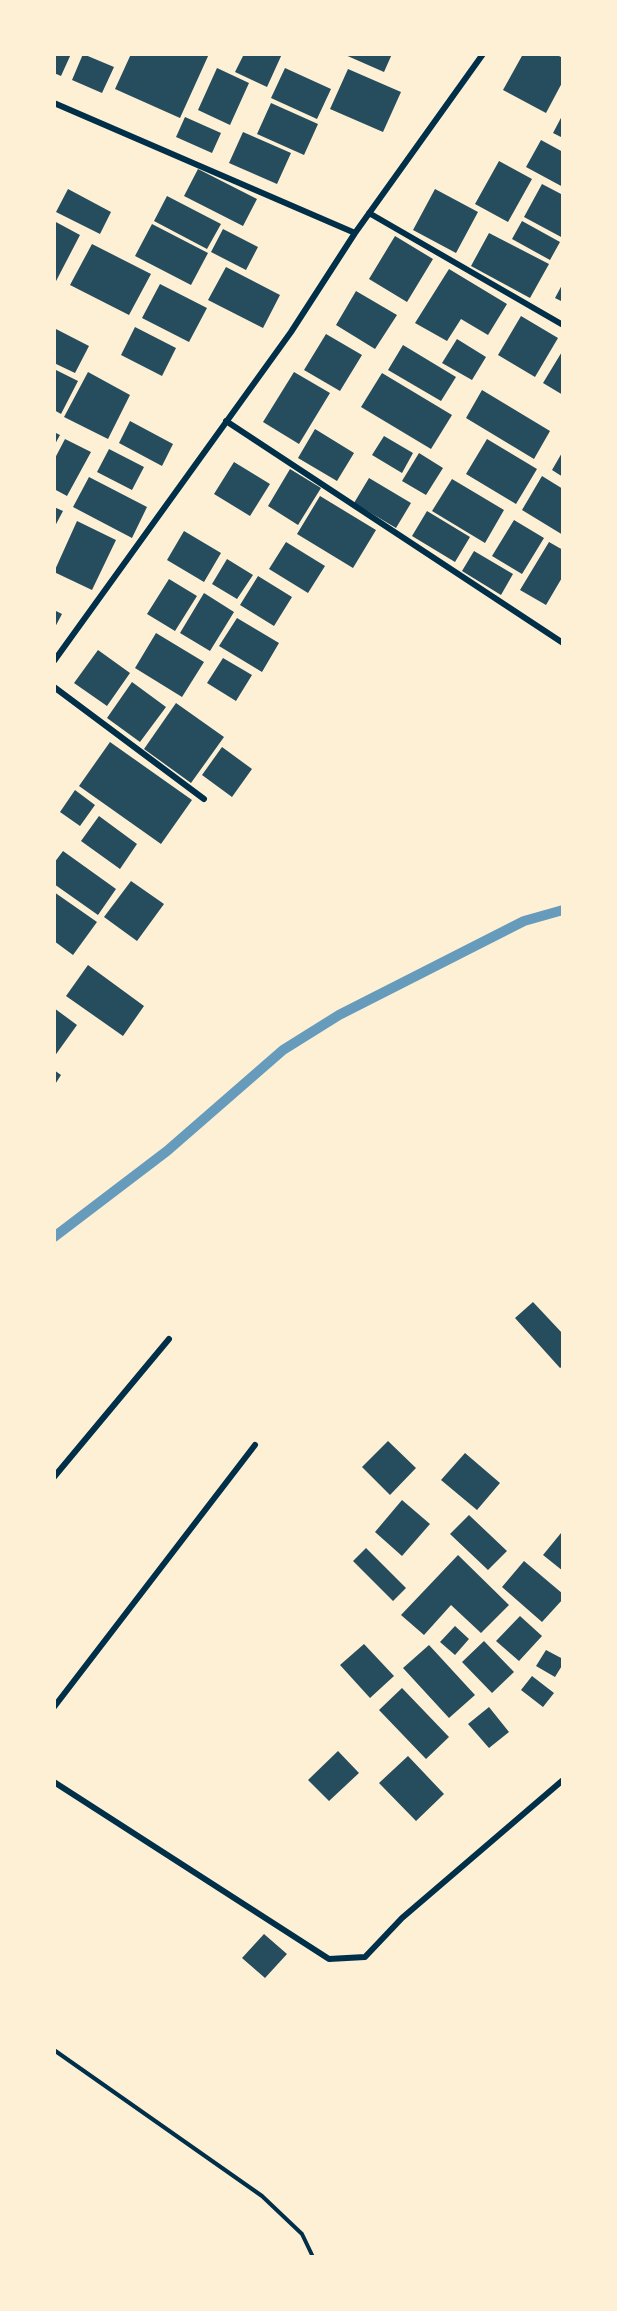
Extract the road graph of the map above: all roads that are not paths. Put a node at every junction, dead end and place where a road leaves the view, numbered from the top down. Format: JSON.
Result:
{"nodes":[{"id":1,"x":483,"y":54,"type":"edge"},
{"id":2,"x":54,"y":103,"type":"edge"},
{"id":3,"x":369,"y":213,"type":"junction"},
{"id":4,"x":355,"y":233,"type":"junction"},
{"id":5,"x":563,"y":325,"type":"edge"},
{"id":6,"x":226,"y":421,"type":"junction"},
{"id":7,"x":563,"y":643,"type":"edge"},
{"id":8,"x":54,"y":661,"type":"edge"},
{"id":9,"x":54,"y":687,"type":"edge"},
{"id":10,"x":204,"y":799,"type":"dead end"},
{"id":11,"x":169,"y":1339,"type":"dead end"},
{"id":12,"x":255,"y":1445,"type":"dead end"},
{"id":13,"x":54,"y":1477,"type":"edge"},
{"id":14,"x":54,"y":1707,"type":"edge"},
{"id":15,"x":563,"y":1780,"type":"edge"},
{"id":16,"x":54,"y":1782,"type":"edge"}],
"edges":[{"from":1,"to":3,"type":"street"},
{"from":2,"to":4,"type":"street"},
{"from":3,"to":4,"type":"street"},
{"from":3,"to":5,"type":"street"},
{"from":4,"to":6,"type":"street"},
{"from":6,"to":7,"type":"street"},
{"from":6,"to":8,"type":"street"},
{"from":9,"to":10,"type":"street"},
{"from":11,"to":13,"type":"street"},
{"from":12,"to":14,"type":"street"},
{"from":15,"to":16,"type":"street"}]}
